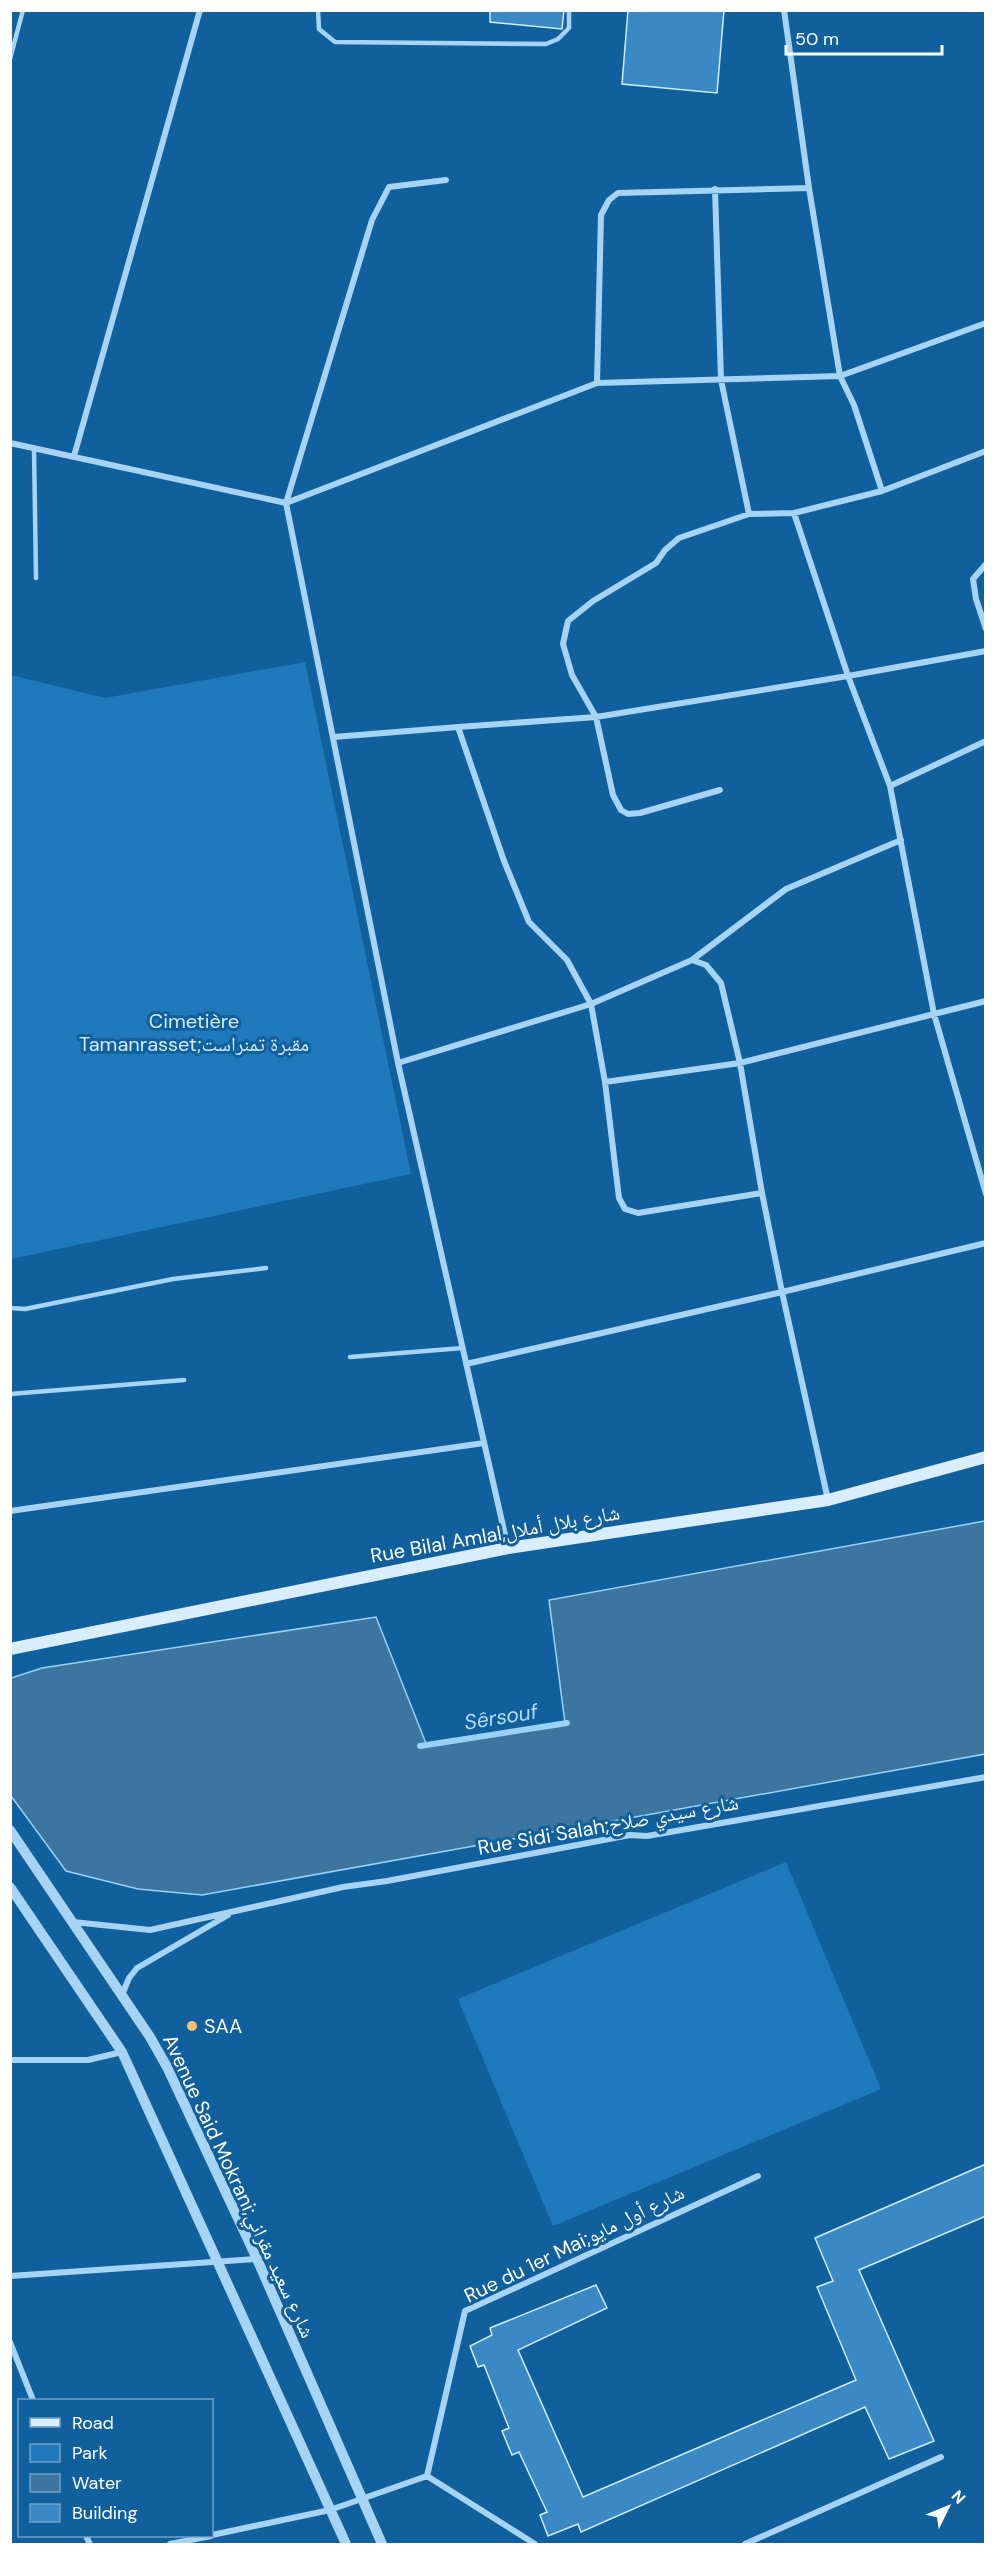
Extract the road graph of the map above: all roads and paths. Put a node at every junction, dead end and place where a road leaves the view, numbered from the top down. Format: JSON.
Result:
{"nodes":[{"id":1,"x":23,"y":10,"type":"edge"},
{"id":2,"x":200,"y":10,"type":"edge"},
{"id":3,"x":318,"y":10,"type":"edge"},
{"id":4,"x":569,"y":10,"type":"edge"},
{"id":5,"x":784,"y":10,"type":"edge"},
{"id":6,"x":10,"y":59,"type":"edge"},
{"id":7,"x":446,"y":180,"type":"dead end"},
{"id":8,"x":809,"y":188,"type":"junction"},
{"id":9,"x":715,"y":189,"type":"junction"},
{"id":10,"x":986,"y":323,"type":"edge"},
{"id":11,"x":840,"y":376,"type":"junction"},
{"id":12,"x":722,"y":380,"type":"junction"},
{"id":13,"x":597,"y":383,"type":"junction"},
{"id":14,"x":10,"y":443,"type":"edge"},
{"id":15,"x":34,"y":448,"type":"junction"},
{"id":16,"x":986,"y":451,"type":"edge"},
{"id":17,"x":74,"y":456,"type":"junction"},
{"id":18,"x":882,"y":491,"type":"junction"},
{"id":19,"x":286,"y":503,"type":"junction"},
{"id":20,"x":794,"y":513,"type":"junction"},
{"id":21,"x":749,"y":514,"type":"junction"},
{"id":22,"x":986,"y":564,"type":"edge"},
{"id":23,"x":36,"y":578,"type":"dead end"},
{"id":24,"x":986,"y":629,"type":"edge"},
{"id":25,"x":986,"y":651,"type":"edge"},
{"id":26,"x":848,"y":676,"type":"junction"},
{"id":27,"x":596,"y":717,"type":"junction"},
{"id":28,"x":458,"y":726,"type":"junction"},
{"id":29,"x":334,"y":737,"type":"junction"},
{"id":30,"x":986,"y":741,"type":"edge"},
{"id":31,"x":890,"y":786,"type":"junction"},
{"id":32,"x":720,"y":790,"type":"dead end"},
{"id":33,"x":901,"y":840,"type":"junction"},
{"id":34,"x":692,"y":960,"type":"junction"},
{"id":35,"x":986,"y":1001,"type":"edge"},
{"id":36,"x":591,"y":1004,"type":"junction"},
{"id":37,"x":934,"y":1014,"type":"junction"},
{"id":38,"x":398,"y":1063,"type":"junction"},
{"id":39,"x":740,"y":1063,"type":"junction"},
{"id":40,"x":604,"y":1082,"type":"junction"},
{"id":41,"x":762,"y":1193,"type":"junction"},
{"id":42,"x":986,"y":1194,"type":"edge"},
{"id":43,"x":986,"y":1243,"type":"edge"},
{"id":44,"x":266,"y":1268,"type":"dead end"},
{"id":45,"x":782,"y":1292,"type":"junction"},
{"id":46,"x":10,"y":1308,"type":"edge"},
{"id":47,"x":463,"y":1348,"type":"junction"},
{"id":48,"x":350,"y":1356,"type":"dead end"},
{"id":49,"x":466,"y":1364,"type":"junction"},
{"id":50,"x":184,"y":1380,"type":"dead end"},
{"id":51,"x":10,"y":1394,"type":"edge"},
{"id":52,"x":484,"y":1443,"type":"junction"},
{"id":53,"x":986,"y":1457,"type":"edge"},
{"id":54,"x":828,"y":1500,"type":"junction"},
{"id":55,"x":10,"y":1511,"type":"edge"},
{"id":56,"x":508,"y":1548,"type":"junction"},
{"id":57,"x":10,"y":1649,"type":"edge"},
{"id":58,"x":986,"y":1777,"type":"edge"},
{"id":59,"x":10,"y":1830,"type":"edge"},
{"id":60,"x":10,"y":1887,"type":"edge"},
{"id":61,"x":237,"y":1911,"type":"junction"},
{"id":62,"x":73,"y":1922,"type":"junction"},
{"id":63,"x":122,"y":1995,"type":"junction"},
{"id":64,"x":122,"y":2052,"type":"junction"},
{"id":65,"x":10,"y":2060,"type":"edge"},
{"id":66,"x":758,"y":2176,"type":"dead end"},
{"id":67,"x":257,"y":2259,"type":"junction"},
{"id":68,"x":217,"y":2262,"type":"junction"},
{"id":69,"x":10,"y":2276,"type":"edge"},
{"id":70,"x":10,"y":2342,"type":"edge"},
{"id":71,"x":33,"y":2399,"type":"edge"},
{"id":72,"x":941,"y":2457,"type":"dead end"},
{"id":73,"x":427,"y":2476,"type":"junction"},
{"id":74,"x":360,"y":2499,"type":"junction"},
{"id":75,"x":330,"y":2510,"type":"junction"},
{"id":76,"x":213,"y":2535,"type":"edge"},
{"id":77,"x":202,"y":2537,"type":"edge"},
{"id":78,"x":170,"y":2544,"type":"edge"},
{"id":79,"x":346,"y":2544,"type":"edge"},
{"id":80,"x":382,"y":2544,"type":"edge"},
{"id":81,"x":536,"y":2544,"type":"edge"},
{"id":82,"x":745,"y":2544,"type":"edge"}],
"edges":[{"from":1,"to":6,"type":"lane"},
{"from":2,"to":17,"type":"street"},
{"from":3,"to":4,"type":"lane"},
{"from":5,"to":8,"type":"street"},
{"from":7,"to":19,"type":"street"},
{"from":8,"to":9,"type":"street"},
{"from":8,"to":11,"type":"street"},
{"from":9,"to":12,"type":"street"},
{"from":9,"to":13,"type":"street"},
{"from":10,"to":11,"type":"street"},
{"from":11,"to":12,"type":"street"},
{"from":11,"to":18,"type":"street"},
{"from":12,"to":13,"type":"street"},
{"from":12,"to":21,"type":"street"},
{"from":13,"to":19,"type":"street"},
{"from":14,"to":15,"type":"street"},
{"from":15,"to":17,"type":"street"},
{"from":15,"to":23,"type":"lane"},
{"from":16,"to":18,"type":"street"},
{"from":17,"to":19,"type":"street"},
{"from":18,"to":20,"type":"street"},
{"from":19,"to":29,"type":"street"},
{"from":20,"to":21,"type":"street"},
{"from":20,"to":26,"type":"street"},
{"from":21,"to":27,"type":"street"},
{"from":22,"to":24,"type":"street"},
{"from":25,"to":26,"type":"street"},
{"from":26,"to":27,"type":"street"},
{"from":26,"to":31,"type":"street"},
{"from":27,"to":28,"type":"street"},
{"from":27,"to":32,"type":"street"},
{"from":28,"to":29,"type":"street"},
{"from":28,"to":36,"type":"street"},
{"from":29,"to":38,"type":"street"},
{"from":30,"to":31,"type":"street"},
{"from":31,"to":33,"type":"street"},
{"from":33,"to":34,"type":"street"},
{"from":33,"to":37,"type":"street"},
{"from":34,"to":36,"type":"street"},
{"from":34,"to":39,"type":"street"},
{"from":35,"to":37,"type":"street"},
{"from":36,"to":38,"type":"street"},
{"from":36,"to":40,"type":"street"},
{"from":37,"to":39,"type":"street"},
{"from":37,"to":42,"type":"street"},
{"from":38,"to":47,"type":"street"},
{"from":39,"to":40,"type":"street"},
{"from":39,"to":41,"type":"street"},
{"from":40,"to":41,"type":"street"},
{"from":41,"to":45,"type":"street"},
{"from":43,"to":45,"type":"street"},
{"from":44,"to":46,"type":"lane"},
{"from":45,"to":49,"type":"street"},
{"from":45,"to":54,"type":"street"},
{"from":47,"to":48,"type":"lane"},
{"from":47,"to":49,"type":"street"},
{"from":49,"to":52,"type":"street"},
{"from":50,"to":51,"type":"lane"},
{"from":52,"to":55,"type":"street"},
{"from":52,"to":56,"type":"street"},
{"from":53,"to":54,"type":"main road","name":"Rue Bilal Amlal,شارع بلال أملال"},
{"from":54,"to":56,"type":"main road","name":"Rue Bilal Amlal,شارع بلال أملال"},
{"from":56,"to":57,"type":"main road","name":"Rue Bilal Amlal,شارع بلال أملال"},
{"from":58,"to":61,"type":"street","name":"Rue Sidi Salah;شارع سيدي صلاح"},
{"from":59,"to":62,"type":"street","name":"Avenue Said Mokrani;شارع سعيد مقراني"},
{"from":60,"to":64,"type":"street"},
{"from":61,"to":62,"type":"street","name":"Rue Sidi Salah;شارع سيدي صلاح"},
{"from":61,"to":63,"type":"street","name":"Rue Sidi Salah;شارع سيدي صلاح"},
{"from":62,"to":63,"type":"street","name":"Avenue Said Mokrani;شارع سعيد مقراني"},
{"from":63,"to":67,"type":"street","name":"Avenue Said Mokrani;شارع سعيد مقراني"},
{"from":64,"to":65,"type":"street"},
{"from":64,"to":68,"type":"street"},
{"from":66,"to":73,"type":"street","name":"Rue du 1er Mai;شارع أول مايو"},
{"from":67,"to":68,"type":"street"},
{"from":67,"to":74,"type":"street","name":"Avenue Said Mokrani;شارع سعيد مقراني"},
{"from":68,"to":69,"type":"street"},
{"from":68,"to":75,"type":"street"},
{"from":70,"to":71,"type":"street"},
{"from":72,"to":82,"type":"street"},
{"from":73,"to":74,"type":"street"},
{"from":73,"to":81,"type":"street"},
{"from":74,"to":75,"type":"street"},
{"from":74,"to":80,"type":"street","name":"Avenue Said Mokrani;شارع سعيد مقراني"},
{"from":75,"to":76,"type":"street"},
{"from":75,"to":79,"type":"street"},
{"from":77,"to":78,"type":"street"}]}
